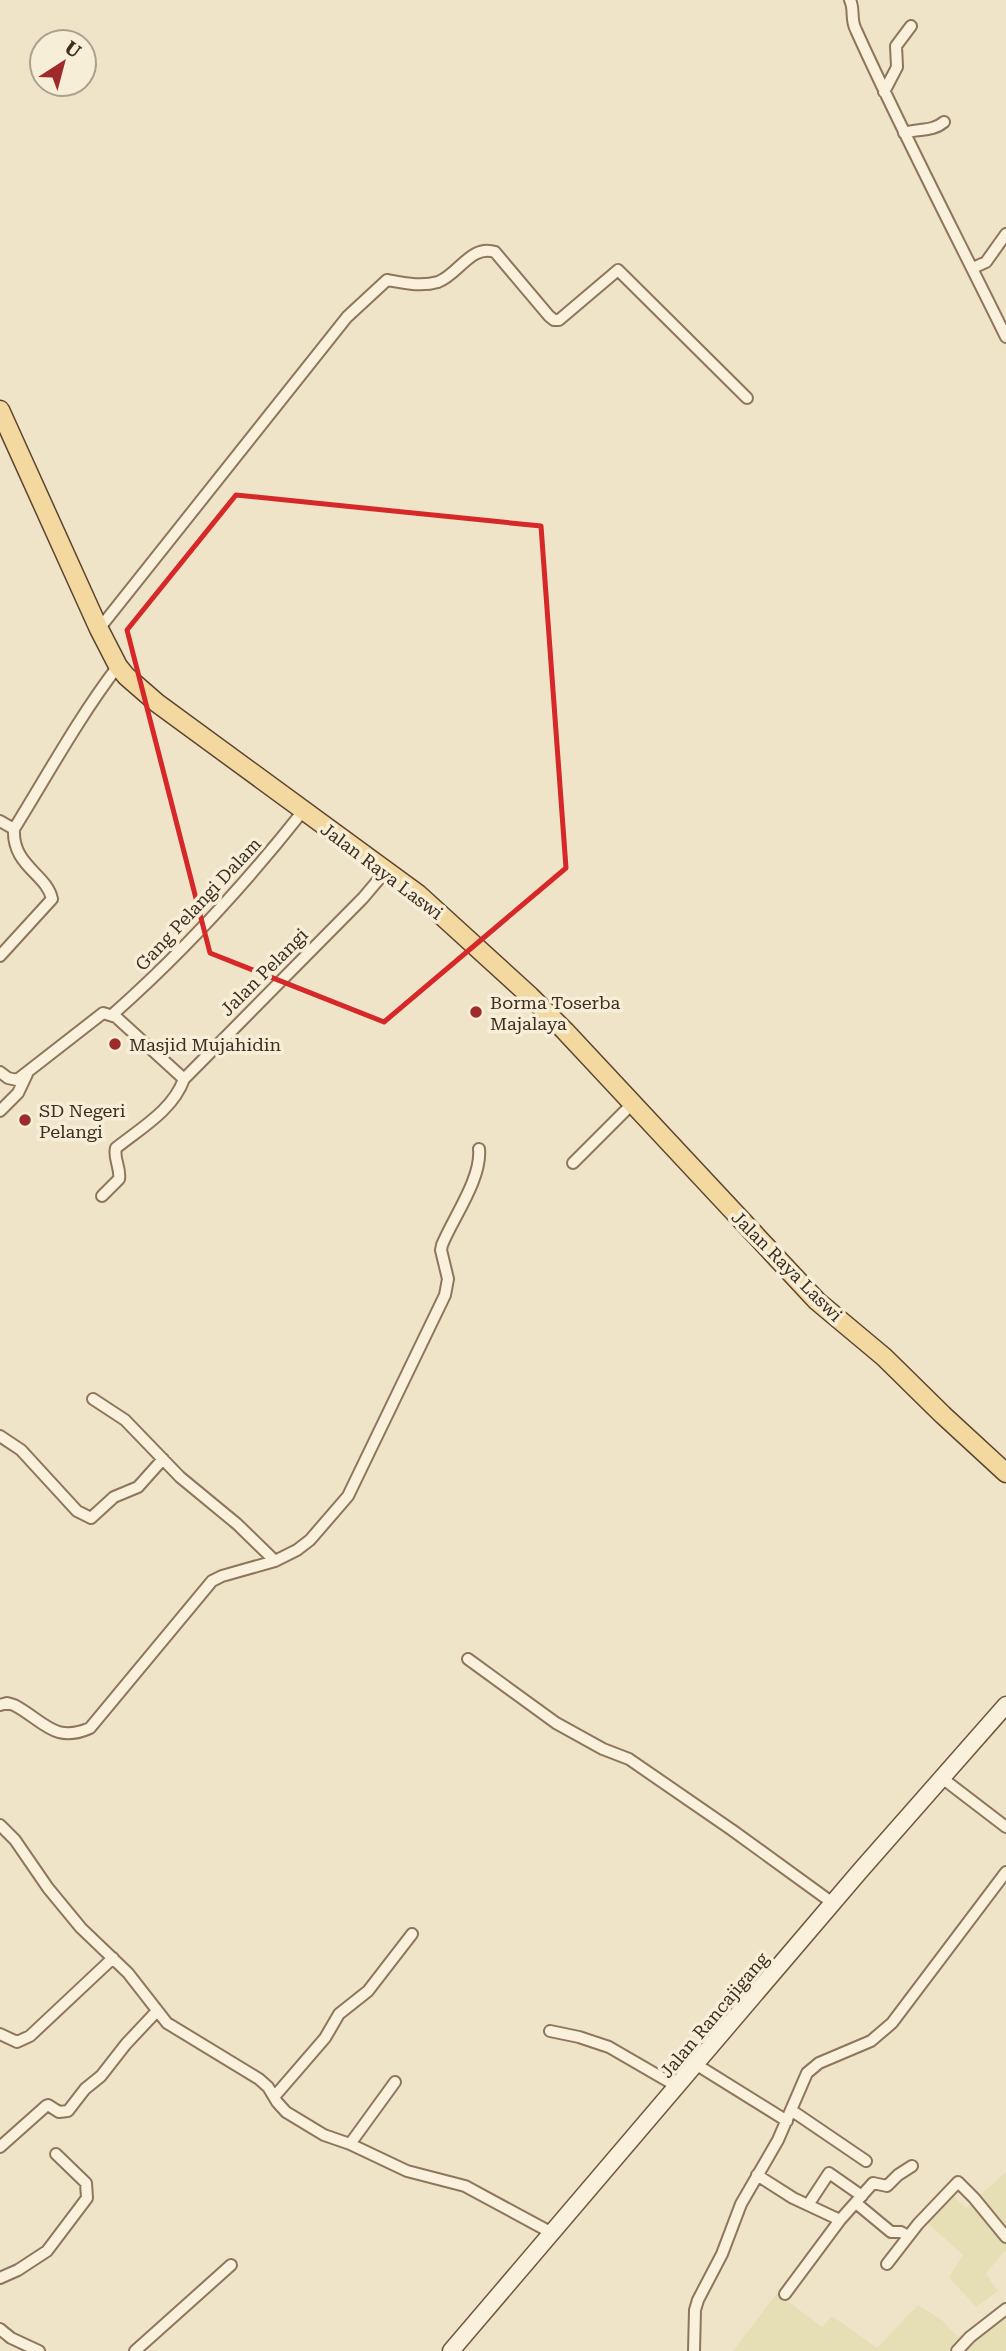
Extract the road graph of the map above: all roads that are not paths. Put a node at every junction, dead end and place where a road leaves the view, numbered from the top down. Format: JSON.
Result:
{"nodes":[{"id":1,"x":850,"y":0,"type":"edge"},
{"id":2,"x":911,"y":26,"type":"dead end"},
{"id":3,"x":884,"y":92,"type":"junction"},
{"id":4,"x":944,"y":122,"type":"dead end"},
{"id":5,"x":904,"y":133,"type":"junction"},
{"id":6,"x":1006,"y":234,"type":"edge"},
{"id":7,"x":973,"y":268,"type":"junction"},
{"id":8,"x":1006,"y":337,"type":"edge"},
{"id":9,"x":747,"y":398,"type":"dead end"},
{"id":10,"x":0,"y":410,"type":"edge"},
{"id":11,"x":99,"y":629,"type":"junction"},
{"id":12,"x":118,"y":666,"type":"junction"},
{"id":13,"x":303,"y":811,"type":"junction"},
{"id":14,"x":0,"y":821,"type":"edge"},
{"id":15,"x":14,"y":829,"type":"junction"},
{"id":16,"x":385,"y":872,"type":"junction"},
{"id":17,"x":0,"y":956,"type":"edge"},
{"id":18,"x":112,"y":1015,"type":"junction"},
{"id":19,"x":0,"y":1072,"type":"edge"},
{"id":20,"x":27,"y":1074,"type":"junction"},
{"id":21,"x":184,"y":1079,"type":"junction"},
{"id":22,"x":632,"y":1104,"type":"junction"},
{"id":23,"x":0,"y":1111,"type":"edge"},
{"id":24,"x":479,"y":1149,"type":"dead end"},
{"id":25,"x":573,"y":1163,"type":"dead end"},
{"id":26,"x":103,"y":1196,"type":"dead end"},
{"id":27,"x":93,"y":1399,"type":"dead end"},
{"id":28,"x":0,"y":1436,"type":"edge"},
{"id":29,"x":163,"y":1459,"type":"junction"},
{"id":30,"x":1006,"y":1473,"type":"edge"},
{"id":31,"x":275,"y":1561,"type":"junction"},
{"id":32,"x":468,"y":1659,"type":"dead end"},
{"id":33,"x":0,"y":1705,"type":"edge"},
{"id":34,"x":1006,"y":1705,"type":"edge"},
{"id":35,"x":942,"y":1778,"type":"junction"},
{"id":36,"x":0,"y":1825,"type":"edge"},
{"id":37,"x":1006,"y":1827,"type":"edge"},
{"id":38,"x":1006,"y":1872,"type":"edge"},
{"id":39,"x":834,"y":1904,"type":"junction"},
{"id":40,"x":412,"y":1934,"type":"dead end"},
{"id":41,"x":113,"y":1958,"type":"junction"},
{"id":42,"x":157,"y":2011,"type":"junction"},
{"id":43,"x":550,"y":2031,"type":"dead end"},
{"id":44,"x":0,"y":2034,"type":"edge"},
{"id":45,"x":697,"y":2065,"type":"junction"},
{"id":46,"x":395,"y":2082,"type":"dead end"},
{"id":47,"x":678,"y":2088,"type":"junction"},
{"id":48,"x":274,"y":2097,"type":"junction"},
{"id":49,"x":783,"y":2114,"type":"junction"},
{"id":50,"x":350,"y":2144,"type":"junction"},
{"id":51,"x":0,"y":2147,"type":"edge"},
{"id":52,"x":56,"y":2154,"type":"dead end"},
{"id":53,"x":866,"y":2161,"type":"dead end"},
{"id":54,"x":912,"y":2166,"type":"dead end"},
{"id":55,"x":757,"y":2175,"type":"junction"},
{"id":56,"x":859,"y":2199,"type":"junction"},
{"id":57,"x":808,"y":2205,"type":"junction"},
{"id":58,"x":839,"y":2220,"type":"junction"},
{"id":59,"x":552,"y":2233,"type":"junction"},
{"id":60,"x":908,"y":2236,"type":"junction"},
{"id":61,"x":1006,"y":2237,"type":"edge"},
{"id":62,"x":887,"y":2263,"type":"dead end"},
{"id":63,"x":231,"y":2265,"type":"dead end"},
{"id":64,"x":0,"y":2278,"type":"edge"},
{"id":65,"x":785,"y":2294,"type":"dead end"},
{"id":66,"x":1006,"y":2309,"type":"edge"},
{"id":67,"x":0,"y":2329,"type":"edge"},
{"id":68,"x":457,"y":2349,"type":"edge"},
{"id":69,"x":39,"y":2351,"type":"edge"},
{"id":70,"x":135,"y":2351,"type":"edge"},
{"id":71,"x":694,"y":2351,"type":"edge"},
{"id":72,"x":957,"y":2351,"type":"edge"}],
"edges":[{"from":1,"to":3,"type":"street"},
{"from":2,"to":3,"type":"street"},
{"from":3,"to":5,"type":"street"},
{"from":4,"to":5,"type":"street"},
{"from":5,"to":7,"type":"street"},
{"from":6,"to":7,"type":"street"},
{"from":7,"to":8,"type":"street"},
{"from":9,"to":11,"type":"street"},
{"from":10,"to":11,"type":"main road","name":"Jalan Raya Laswi"},
{"from":11,"to":12,"type":"main road","name":"Jalan Raya Laswi"},
{"from":12,"to":13,"type":"main road","name":"Jalan Raya Laswi"},
{"from":12,"to":15,"type":"street"},
{"from":13,"to":16,"type":"main road","name":"Jalan Raya Laswi"},
{"from":13,"to":18,"type":"street","name":"Gang Pelangi Dalam"},
{"from":14,"to":15,"type":"street"},
{"from":15,"to":17,"type":"street"},
{"from":16,"to":21,"type":"street","name":"Jalan Pelangi"},
{"from":16,"to":22,"type":"main road","name":"Jalan Raya Laswi"},
{"from":18,"to":20,"type":"street"},
{"from":18,"to":21,"type":"street"},
{"from":19,"to":20,"type":"street"},
{"from":20,"to":23,"type":"street"},
{"from":21,"to":26,"type":"street","name":"Jalan Pelangi"},
{"from":22,"to":25,"type":"street"},
{"from":22,"to":30,"type":"main road","name":"Jalan Raya Laswi"},
{"from":24,"to":31,"type":"street"},
{"from":27,"to":29,"type":"street"},
{"from":28,"to":29,"type":"street"},
{"from":29,"to":31,"type":"street"},
{"from":31,"to":33,"type":"street"},
{"from":32,"to":39,"type":"street"},
{"from":34,"to":35,"type":"main road","name":"Jalan Rancajigang"},
{"from":35,"to":37,"type":"street"},
{"from":35,"to":39,"type":"main road","name":"Jalan Rancajigang"},
{"from":36,"to":41,"type":"street"},
{"from":38,"to":49,"type":"street"},
{"from":39,"to":45,"type":"main road","name":"Jalan Rancajigang"},
{"from":40,"to":48,"type":"street"},
{"from":41,"to":42,"type":"street"},
{"from":41,"to":44,"type":"street"},
{"from":42,"to":48,"type":"street"},
{"from":42,"to":51,"type":"street"},
{"from":43,"to":47,"type":"street"},
{"from":45,"to":47,"type":"main road","name":"Jalan Rancajigang"},
{"from":45,"to":49,"type":"street"},
{"from":46,"to":50,"type":"street"},
{"from":47,"to":59,"type":"main road","name":"Jalan Rancajigang"},
{"from":48,"to":50,"type":"street"},
{"from":49,"to":53,"type":"street"},
{"from":49,"to":55,"type":"street"},
{"from":50,"to":59,"type":"street"},
{"from":52,"to":64,"type":"street"},
{"from":54,"to":56,"type":"street"},
{"from":55,"to":57,"type":"street"},
{"from":55,"to":71,"type":"street"},
{"from":56,"to":57,"type":"street"},
{"from":56,"to":58,"type":"street"},
{"from":56,"to":60,"type":"street"},
{"from":57,"to":58,"type":"street"},
{"from":58,"to":65,"type":"street"},
{"from":59,"to":68,"type":"main road","name":"Jalan Rancajigang"},
{"from":60,"to":61,"type":"street"},
{"from":60,"to":62,"type":"street"},
{"from":63,"to":70,"type":"street"},
{"from":66,"to":72,"type":"street"},
{"from":67,"to":69,"type":"street"}]}
